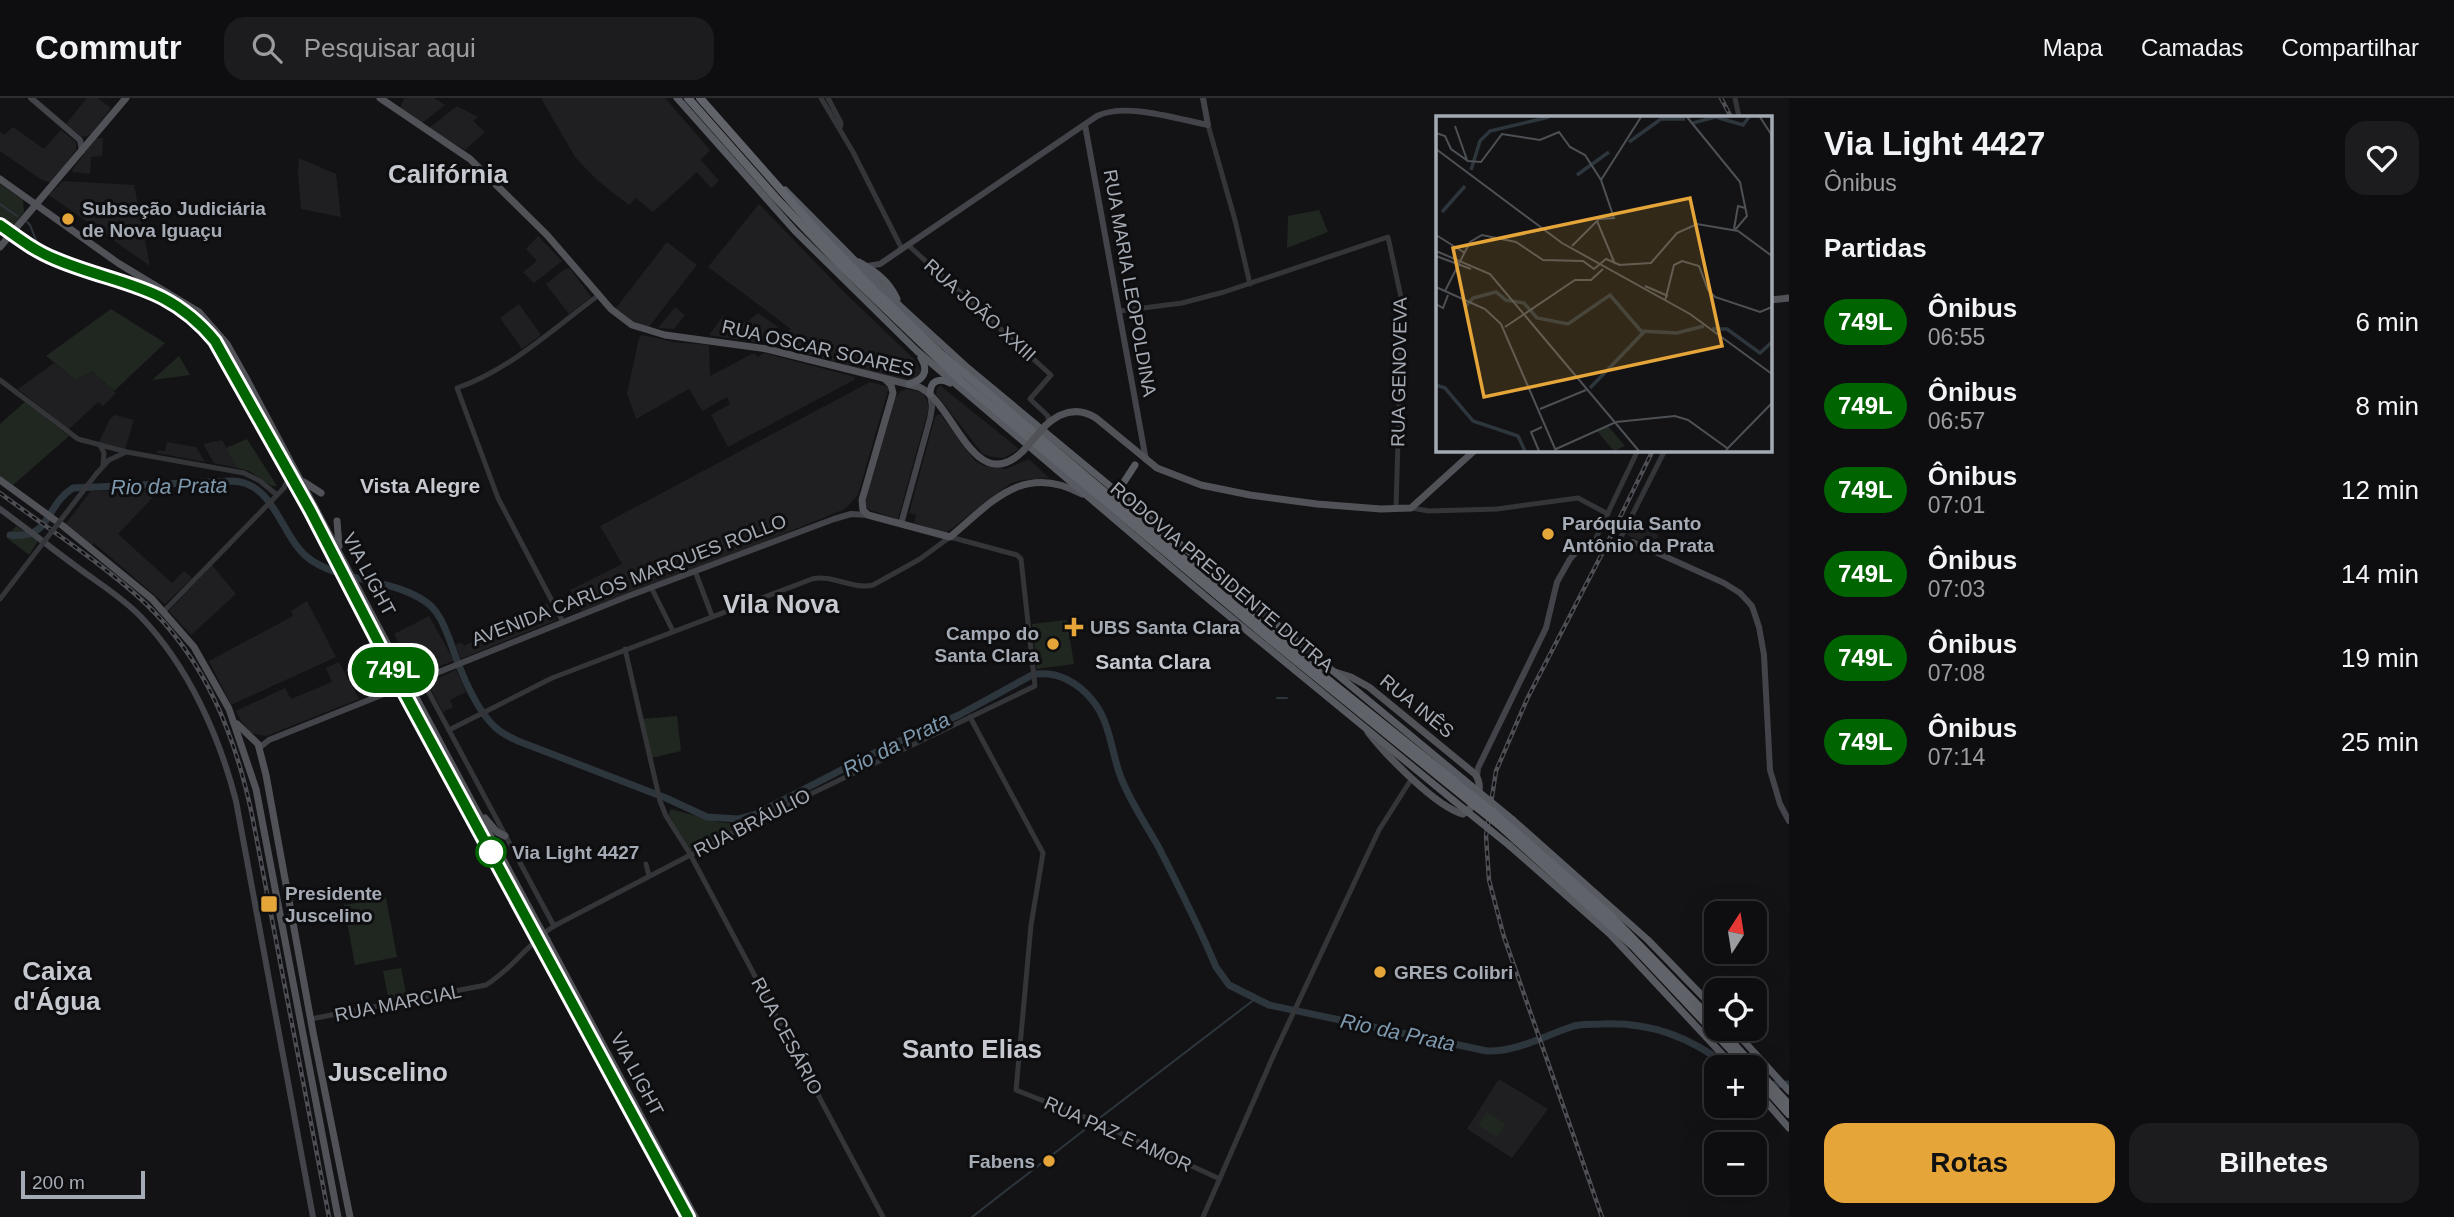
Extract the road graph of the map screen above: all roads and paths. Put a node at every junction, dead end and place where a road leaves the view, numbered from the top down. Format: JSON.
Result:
{"nodes":[{"id":1,"x":31,"y":98,"type":"edge"},
{"id":2,"x":126,"y":98,"type":"edge"},
{"id":3,"x":380,"y":98,"type":"edge"},
{"id":4,"x":677,"y":98,"type":"edge"},
{"id":5,"x":688,"y":98,"type":"edge"},
{"id":6,"x":700,"y":98,"type":"edge"},
{"id":7,"x":821,"y":98,"type":"edge"},
{"id":8,"x":828,"y":98,"type":"edge"},
{"id":9,"x":1203,"y":98,"type":"edge"},
{"id":10,"x":1735,"y":98,"type":"edge"},
{"id":11,"x":1739,"y":116,"type":"edge"},
{"id":12,"x":1085,"y":125,"type":"junction"},
{"id":13,"x":1208,"y":125,"type":"junction"},
{"id":14,"x":840,"y":128,"type":"junction"},
{"id":15,"x":92,"y":139,"type":"junction"},
{"id":16,"x":80,"y":140,"type":"junction"},
{"id":17,"x":82,"y":152,"type":"junction"},
{"id":18,"x":757,"y":163,"type":"junction"},
{"id":19,"x":0,"y":179,"type":"edge"},
{"id":20,"x":44,"y":195,"type":"junction"},
{"id":21,"x":27,"y":199,"type":"junction"},
{"id":22,"x":36,"y":205,"type":"junction"},
{"id":23,"x":45,"y":211,"type":"junction"},
{"id":24,"x":27,"y":215,"type":"junction"},
{"id":25,"x":0,"y":225,"type":"edge"},
{"id":26,"x":11,"y":233,"type":"junction"},
{"id":27,"x":0,"y":247,"type":"edge"},
{"id":28,"x":905,"y":247,"type":"junction"},
{"id":29,"x":853,"y":258,"type":"junction"},
{"id":30,"x":880,"y":264,"type":"junction"},
{"id":31,"x":867,"y":266,"type":"junction"},
{"id":32,"x":877,"y":273,"type":"junction"},
{"id":33,"x":1250,"y":284,"type":"junction"},
{"id":34,"x":599,"y":295,"type":"junction"},
{"id":35,"x":900,"y":306,"type":"junction"},
{"id":36,"x":1120,"y":311,"type":"junction"},
{"id":37,"x":917,"y":351,"type":"junction"},
{"id":38,"x":885,"y":379,"type":"junction"},
{"id":39,"x":0,"y":380,"type":"edge"},
{"id":40,"x":909,"y":384,"type":"junction"},
{"id":41,"x":959,"y":389,"type":"junction"},
{"id":42,"x":893,"y":393,"type":"junction"},
{"id":43,"x":930,"y":394,"type":"junction"},
{"id":44,"x":1046,"y":425,"type":"junction"},
{"id":45,"x":100,"y":445,"type":"junction"},
{"id":46,"x":1139,"y":451,"type":"junction"},
{"id":47,"x":127,"y":452,"type":"junction"},
{"id":48,"x":1473,"y":452,"type":"edge"},
{"id":49,"x":1637,"y":452,"type":"edge"},
{"id":50,"x":1664,"y":452,"type":"edge"},
{"id":51,"x":103,"y":464,"type":"junction"},
{"id":52,"x":1135,"y":464,"type":"junction"},
{"id":53,"x":285,"y":465,"type":"junction"},
{"id":54,"x":297,"y":472,"type":"junction"},
{"id":55,"x":1179,"y":478,"type":"junction"},
{"id":56,"x":0,"y":481,"type":"edge"},
{"id":57,"x":284,"y":488,"type":"junction"},
{"id":58,"x":321,"y":493,"type":"dead end"},
{"id":59,"x":302,"y":496,"type":"junction"},
{"id":60,"x":275,"y":497,"type":"junction"},
{"id":61,"x":1092,"y":499,"type":"junction"},
{"id":62,"x":1124,"y":499,"type":"junction"},
{"id":63,"x":862,"y":500,"type":"junction"},
{"id":64,"x":1411,"y":508,"type":"junction"},
{"id":65,"x":0,"y":509,"type":"edge"},
{"id":66,"x":1396,"y":509,"type":"junction"},
{"id":67,"x":1608,"y":514,"type":"junction"},
{"id":68,"x":847,"y":515,"type":"junction"},
{"id":69,"x":868,"y":515,"type":"junction"},
{"id":70,"x":337,"y":521,"type":"dead end"},
{"id":71,"x":901,"y":524,"type":"junction"},
{"id":72,"x":950,"y":537,"type":"junction"},
{"id":73,"x":1594,"y":542,"type":"junction"},
{"id":74,"x":1617,"y":545,"type":"junction"},
{"id":75,"x":340,"y":557,"type":"junction"},
{"id":76,"x":695,"y":571,"type":"junction"},
{"id":77,"x":651,"y":587,"type":"junction"},
{"id":78,"x":0,"y":599,"type":"edge"},
{"id":79,"x":164,"y":611,"type":"junction"},
{"id":80,"x":712,"y":616,"type":"junction"},
{"id":81,"x":563,"y":622,"type":"junction"},
{"id":82,"x":673,"y":631,"type":"junction"},
{"id":83,"x":625,"y":649,"type":"junction"},
{"id":84,"x":1331,"y":670,"type":"junction"},
{"id":85,"x":421,"y":678,"type":"junction"},
{"id":86,"x":409,"y":693,"type":"junction"},
{"id":87,"x":970,"y":717,"type":"junction"},
{"id":88,"x":234,"y":721,"type":"junction"},
{"id":89,"x":1362,"y":724,"type":"junction"},
{"id":90,"x":449,"y":730,"type":"junction"},
{"id":91,"x":257,"y":745,"type":"junction"},
{"id":92,"x":244,"y":750,"type":"junction"},
{"id":93,"x":1475,"y":772,"type":"junction"},
{"id":94,"x":1412,"y":778,"type":"junction"},
{"id":95,"x":1471,"y":798,"type":"junction"},
{"id":96,"x":474,"y":804,"type":"junction"},
{"id":97,"x":1498,"y":821,"type":"junction"},
{"id":98,"x":1789,"y":821,"type":"edge"},
{"id":99,"x":505,"y":836,"type":"junction"},
{"id":100,"x":690,"y":854,"type":"junction"},
{"id":101,"x":646,"y":864,"type":"dead end"},
{"id":102,"x":649,"y":876,"type":"junction"},
{"id":103,"x":554,"y":926,"type":"junction"},
{"id":104,"x":538,"y":931,"type":"junction"},
{"id":105,"x":544,"y":943,"type":"junction"},
{"id":106,"x":486,"y":985,"type":"joint"},
{"id":107,"x":1704,"y":998,"type":"edge"},
{"id":108,"x":1704,"y":1012,"type":"edge"},
{"id":109,"x":311,"y":1019,"type":"junction"},
{"id":110,"x":1729,"y":1041,"type":"edge"},
{"id":111,"x":1744,"y":1041,"type":"edge"},
{"id":112,"x":1723,"y":1055,"type":"edge"},
{"id":113,"x":1738,"y":1055,"type":"edge"},
{"id":114,"x":1741,"y":1055,"type":"edge"},
{"id":115,"x":1767,"y":1082,"type":"edge"},
{"id":116,"x":1781,"y":1094,"type":"edge"},
{"id":117,"x":1767,"y":1103,"type":"edge"},
{"id":118,"x":1789,"y":1105,"type":"edge"},
{"id":119,"x":1789,"y":1114,"type":"edge"},
{"id":120,"x":1789,"y":1128,"type":"edge"},
{"id":121,"x":328,"y":1162,"type":"junction"},
{"id":122,"x":342,"y":1175,"type":"junction"},
{"id":123,"x":1220,"y":1179,"type":"junction"},
{"id":124,"x":335,"y":1206,"type":"junction"},
{"id":125,"x":313,"y":1217,"type":"edge"},
{"id":126,"x":338,"y":1217,"type":"edge"},
{"id":127,"x":349,"y":1217,"type":"edge"},
{"id":128,"x":688,"y":1217,"type":"edge"},
{"id":129,"x":695,"y":1217,"type":"edge"},
{"id":130,"x":883,"y":1217,"type":"edge"},
{"id":131,"x":1203,"y":1217,"type":"edge"}],
"edges":[{"from":1,"to":16,"type":"main road"},
{"from":2,"to":15,"type":"main road"},
{"from":3,"to":34,"type":"main road","name":"RUA OSCAR SOARES"},
{"from":4,"to":37,"type":"highway"},
{"from":5,"to":95,"type":"highway","name":"RODOVIA PRESIDENTE DUTRA"},
{"from":6,"to":18,"type":"highway","name":"RODOVIA PRESIDENTE DUTRA"},
{"from":7,"to":14,"type":"street"},
{"from":8,"to":14,"type":"street"},
{"from":9,"to":13,"type":"main road"},
{"from":10,"to":11,"type":"street"},
{"from":12,"to":13,"type":"main road"},
{"from":12,"to":28,"type":"main road"},
{"from":12,"to":36,"type":"main road","name":"RUA MARIA LEOPOLDINA"},
{"from":13,"to":33,"type":"street"},
{"from":14,"to":28,"type":"street"},
{"from":15,"to":16,"type":"main road"},
{"from":15,"to":17,"type":"main road"},
{"from":16,"to":17,"type":"main road"},
{"from":17,"to":20,"type":"main road"},
{"from":18,"to":29,"type":"highway"},
{"from":18,"to":95,"type":"highway","name":"RODOVIA PRESIDENTE DUTRA"},
{"from":19,"to":21,"type":"main road","name":"VIA LIGHT"},
{"from":20,"to":22,"type":"main road"},
{"from":20,"to":23,"type":"main road"},
{"from":21,"to":22,"type":"main road","name":"VIA LIGHT"},
{"from":21,"to":24,"type":"main road"},
{"from":22,"to":23,"type":"main road","name":"VIA LIGHT"},
{"from":22,"to":24,"type":"main road"},
{"from":23,"to":54,"type":"main road","name":"VIA LIGHT"},
{"from":24,"to":26,"type":"main road"},
{"from":25,"to":26,"type":"main road","name":"VIA LIGHT"},
{"from":26,"to":27,"type":"main road"},
{"from":26,"to":53,"type":"main road","name":"VIA LIGHT"},
{"from":28,"to":30,"type":"main road"},
{"from":28,"to":44,"type":"street","name":"RUA JOÃO XXIII"},
{"from":29,"to":31,"type":"highway"},
{"from":29,"to":35,"type":"highway"},
{"from":30,"to":31,"type":"main road"},
{"from":30,"to":32,"type":"main road"},
{"from":31,"to":32,"type":"highway"},
{"from":32,"to":35,"type":"highway"},
{"from":33,"to":36,"type":"street"},
{"from":33,"to":66,"type":"street","name":"RUA GENOVEVA"},
{"from":34,"to":38,"type":"main road","name":"RUA OSCAR SOARES"},
{"from":34,"to":81,"type":"street"},
{"from":35,"to":62,"type":"highway"},
{"from":36,"to":46,"type":"main road","name":"RUA MARIA LEOPOLDINA"},
{"from":37,"to":40,"type":"highway"},
{"from":37,"to":41,"type":"highway"},
{"from":38,"to":40,"type":"main road","name":"RUA OSCAR SOARES"},
{"from":38,"to":42,"type":"main road"},
{"from":39,"to":45,"type":"street"},
{"from":40,"to":42,"type":"main road"},
{"from":40,"to":43,"type":"main road","name":"RUA OSCAR SOARES"},
{"from":41,"to":43,"type":"highway"},
{"from":41,"to":61,"type":"highway"},
{"from":42,"to":63,"type":"main road"},
{"from":43,"to":44,"type":"main road","name":"RUA OSCAR SOARES","bridge":true},
{"from":43,"to":71,"type":"main road"},
{"from":44,"to":46,"type":"main road"},
{"from":45,"to":47,"type":"street"},
{"from":45,"to":51,"type":"street"},
{"from":46,"to":52,"type":"main road","name":"RUA MARIA LEOPOLDINA"},
{"from":46,"to":55,"type":"main road"},
{"from":47,"to":51,"type":"street"},
{"from":47,"to":60,"type":"street"},
{"from":48,"to":64,"type":"main road"},
{"from":49,"to":67,"type":"street"},
{"from":50,"to":74,"type":"street"},
{"from":51,"to":78,"type":"street","bridge":true},
{"from":52,"to":55,"type":"main road"},
{"from":52,"to":62,"type":"highway","name":"RUA MARIA LEOPOLDINA"},
{"from":53,"to":57,"type":"street"},
{"from":53,"to":59,"type":"main road","name":"VIA LIGHT"},
{"from":54,"to":58,"type":"main road"},
{"from":54,"to":75,"type":"main road","name":"VIA LIGHT"},
{"from":55,"to":66,"type":"main road"},
{"from":56,"to":79,"type":"main road"},
{"from":57,"to":59,"type":"street"},
{"from":57,"to":60,"type":"street"},
{"from":59,"to":75,"type":"main road","name":"VIA LIGHT"},
{"from":60,"to":79,"type":"street"},
{"from":61,"to":72,"type":"main road"},
{"from":61,"to":89,"type":"highway"},
{"from":62,"to":84,"type":"highway"},
{"from":63,"to":68,"type":"main road","name":"AVENIDA CARLOS MARQUES ROLLO"},
{"from":63,"to":69,"type":"main road"},
{"from":64,"to":66,"type":"main road"},
{"from":64,"to":67,"type":"street"},
{"from":65,"to":125,"type":"main road"},
{"from":67,"to":73,"type":"street"},
{"from":68,"to":69,"type":"main road","name":"AVENIDA CARLOS MARQUES ROLLO"},
{"from":68,"to":76,"type":"main road","name":"AVENIDA CARLOS MARQUES ROLLO"},
{"from":69,"to":71,"type":"main road"},
{"from":70,"to":75,"type":"main road"},
{"from":71,"to":72,"type":"main road"},
{"from":72,"to":80,"type":"street"},
{"from":72,"to":87,"type":"street","name":"RUA BRÁULIO"},
{"from":73,"to":74,"type":"main road"},
{"from":73,"to":93,"type":"main road"},
{"from":74,"to":98,"type":"main road"},
{"from":75,"to":86,"type":"main road","name":"VIA LIGHT","bridge":true},
{"from":76,"to":77,"type":"main road","name":"AVENIDA CARLOS MARQUES ROLLO"},
{"from":76,"to":80,"type":"street"},
{"from":77,"to":81,"type":"main road","name":"AVENIDA CARLOS MARQUES ROLLO"},
{"from":77,"to":82,"type":"street"},
{"from":79,"to":88,"type":"main road"},
{"from":80,"to":82,"type":"street"},
{"from":81,"to":85,"type":"main road","name":"AVENIDA CARLOS MARQUES ROLLO"},
{"from":82,"to":83,"type":"street"},
{"from":83,"to":90,"type":"street"},
{"from":83,"to":100,"type":"street","name":"RUA CESÁRIO"},
{"from":84,"to":93,"type":"main road","name":"RUA INÊS"},
{"from":84,"to":107,"type":"highway","bridge":true},
{"from":85,"to":90,"type":"street"},
{"from":85,"to":91,"type":"main road","name":"AVENIDA CARLOS MARQUES ROLLO"},
{"from":86,"to":96,"type":"main road","name":"VIA LIGHT"},
{"from":86,"to":104,"type":"main road","name":"VIA LIGHT"},
{"from":87,"to":100,"type":"street","name":"RUA BRÁULIO"},
{"from":87,"to":123,"type":"street","name":"RUA PAZ E AMOR"},
{"from":88,"to":91,"type":"main road"},
{"from":88,"to":92,"type":"main road"},
{"from":89,"to":94,"type":"main road"},
{"from":89,"to":112,"type":"highway","bridge":true},
{"from":90,"to":99,"type":"street"},
{"from":91,"to":92,"type":"main road"},
{"from":91,"to":92,"type":"main road"},
{"from":91,"to":109,"type":"main road"},
{"from":92,"to":121,"type":"main road"},
{"from":93,"to":94,"type":"main road"},
{"from":94,"to":123,"type":"street"},
{"from":95,"to":97,"type":"highway","name":"RODOVIA PRESIDENTE DUTRA","bridge":true},
{"from":96,"to":99,"type":"main road"},
{"from":96,"to":104,"type":"main road","name":"VIA LIGHT"},
{"from":97,"to":108,"type":"highway","name":"RODOVIA PRESIDENTE DUTRA"},
{"from":97,"to":113,"type":"highway","name":"RODOVIA PRESIDENTE DUTRA"},
{"from":99,"to":103,"type":"street"},
{"from":100,"to":102,"type":"street","name":"RUA BRÁULIO"},
{"from":100,"to":130,"type":"street","name":"RUA CESÁRIO"},
{"from":101,"to":102,"type":"street"},
{"from":102,"to":103,"type":"street","name":"RUA BRÁULIO"},
{"from":103,"to":106,"type":"street","name":"RUA BRÁULIO"},
{"from":104,"to":105,"type":"main road","name":"VIA LIGHT","bridge":true},
{"from":105,"to":128,"type":"main road","name":"VIA LIGHT"},
{"from":105,"to":129,"type":"main road","name":"VIA LIGHT"},
{"from":106,"to":109,"type":"street","name":"RUA MARCIAL"},
{"from":109,"to":122,"type":"main road"},
{"from":110,"to":114,"type":"highway","name":"RODOVIA PRESIDENTE DUTRA"},
{"from":111,"to":116,"type":"highway"},
{"from":115,"to":116,"type":"highway","name":"RODOVIA PRESIDENTE DUTRA"},
{"from":116,"to":118,"type":"highway","name":"RODOVIA PRESIDENTE DUTRA"},
{"from":116,"to":119,"type":"highway","name":"RODOVIA PRESIDENTE DUTRA"},
{"from":117,"to":120,"type":"highway"},
{"from":121,"to":122,"type":"main road"},
{"from":121,"to":124,"type":"main road"},
{"from":122,"to":127,"type":"main road"},
{"from":123,"to":131,"type":"street"},
{"from":124,"to":126,"type":"main road"},
{"from":124,"to":127,"type":"main road"}]}
